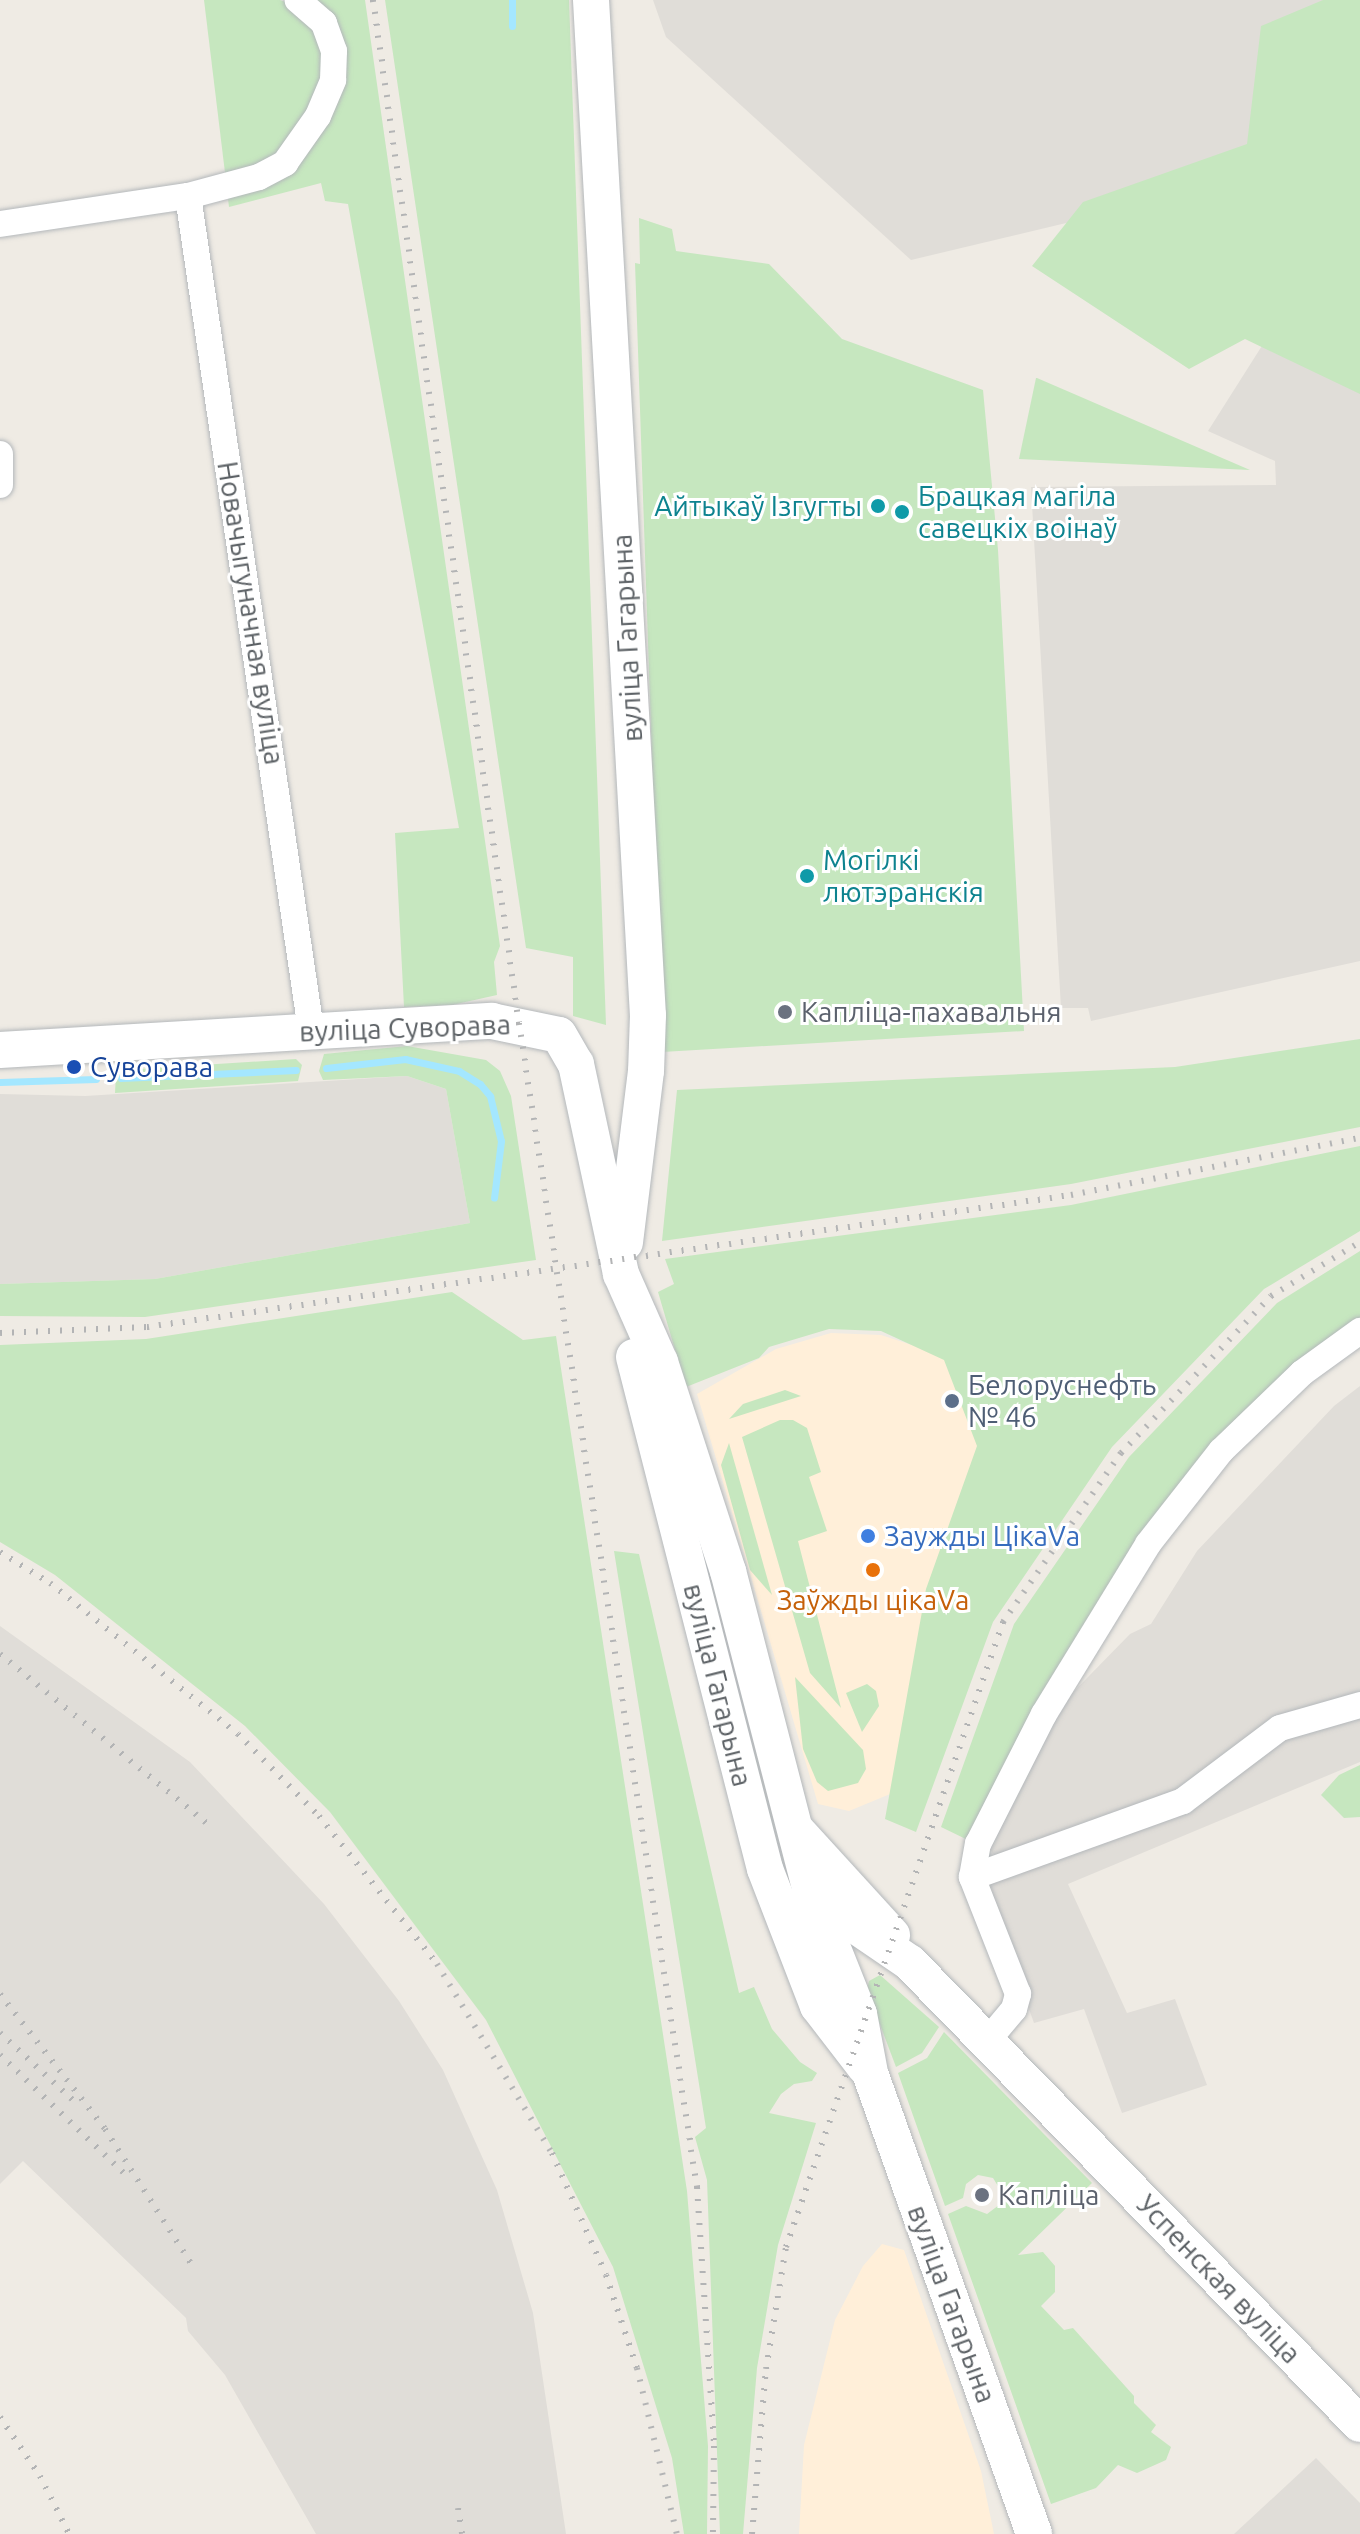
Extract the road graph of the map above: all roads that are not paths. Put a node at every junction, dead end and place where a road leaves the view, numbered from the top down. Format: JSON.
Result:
{"nodes":[{"id":1,"x":298,"y":0,"type":"edge"},
{"id":2,"x":591,"y":0,"type":"edge"},
{"id":3,"x":188,"y":196,"type":"junction"},
{"id":4,"x":0,"y":224,"type":"edge"},
{"id":5,"x":0,"y":454,"type":"edge"},
{"id":6,"x":0,"y":485,"type":"edge"},
{"id":7,"x":311,"y":1030,"type":"junction"},
{"id":8,"x":0,"y":1050,"type":"edge"},
{"id":9,"x":621,"y":1274,"type":"junction"},
{"id":10,"x":1360,"y":1331,"type":"edge"},
{"id":11,"x":741,"y":1623,"type":"junction"},
{"id":12,"x":703,"y":1626,"type":"junction"},
{"id":13,"x":1360,"y":1705,"type":"edge"},
{"id":14,"x":795,"y":1829,"type":"junction"},
{"id":15,"x":765,"y":1869,"type":"junction"},
{"id":16,"x":972,"y":1877,"type":"junction"},
{"id":17,"x":812,"y":1896,"type":"junction"},
{"id":18,"x":865,"y":1931,"type":"junction"},
{"id":19,"x":837,"y":1958,"type":"junction"},
{"id":20,"x":910,"y":1963,"type":"junction"},
{"id":21,"x":988,"y":2040,"type":"junction"},
{"id":22,"x":870,"y":2073,"type":"junction"},
{"id":23,"x":1360,"y":2424,"type":"edge"},
{"id":24,"x":1033,"y":2532,"type":"edge"}],
"edges":[{"from":1,"to":3,"type":"street"},
{"from":2,"to":9,"type":"main road","name":"вуліца Гагарына"},
{"from":3,"to":4,"type":"street"},
{"from":3,"to":7,"type":"street","name":"Новачыгуначная вуліца"},
{"from":5,"to":6,"type":"street"},
{"from":7,"to":8,"type":"main road","name":"вуліца Суворава"},
{"from":7,"to":9,"type":"main road","name":"вуліца Суворава"},
{"from":9,"to":11,"type":"main road","name":"вуліца Гагарына"},
{"from":9,"to":12,"type":"main road","name":"вуліца Гагарына"},
{"from":10,"to":16,"type":"street"},
{"from":11,"to":12,"type":"main road"},
{"from":11,"to":14,"type":"main road","name":"вуліца Гагарына"},
{"from":12,"to":15,"type":"main road","name":"вуліца Гагарына"},
{"from":13,"to":16,"type":"street"},
{"from":14,"to":17,"type":"main road","name":"вуліца Гагарына"},
{"from":14,"to":20,"type":"main road","name":"Успенская вуліца"},
{"from":15,"to":17,"type":"main road","name":"Успенская вуліца"},
{"from":15,"to":22,"type":"main road","name":"вуліца Гагарына"},
{"from":16,"to":21,"type":"street"},
{"from":17,"to":18,"type":"main road","name":"Успенская вуліца"},
{"from":17,"to":19,"type":"main road","name":"вуліца Гагарына"},
{"from":18,"to":19,"type":"main road"},
{"from":18,"to":20,"type":"main road","name":"Успенская вуліца"},
{"from":19,"to":22,"type":"main road","name":"вуліца Гагарына"},
{"from":20,"to":21,"type":"main road","name":"Успенская вуліца"},
{"from":21,"to":23,"type":"main road","name":"Успенская вуліца"},
{"from":22,"to":24,"type":"main road","name":"вуліца Гагарына"}]}
